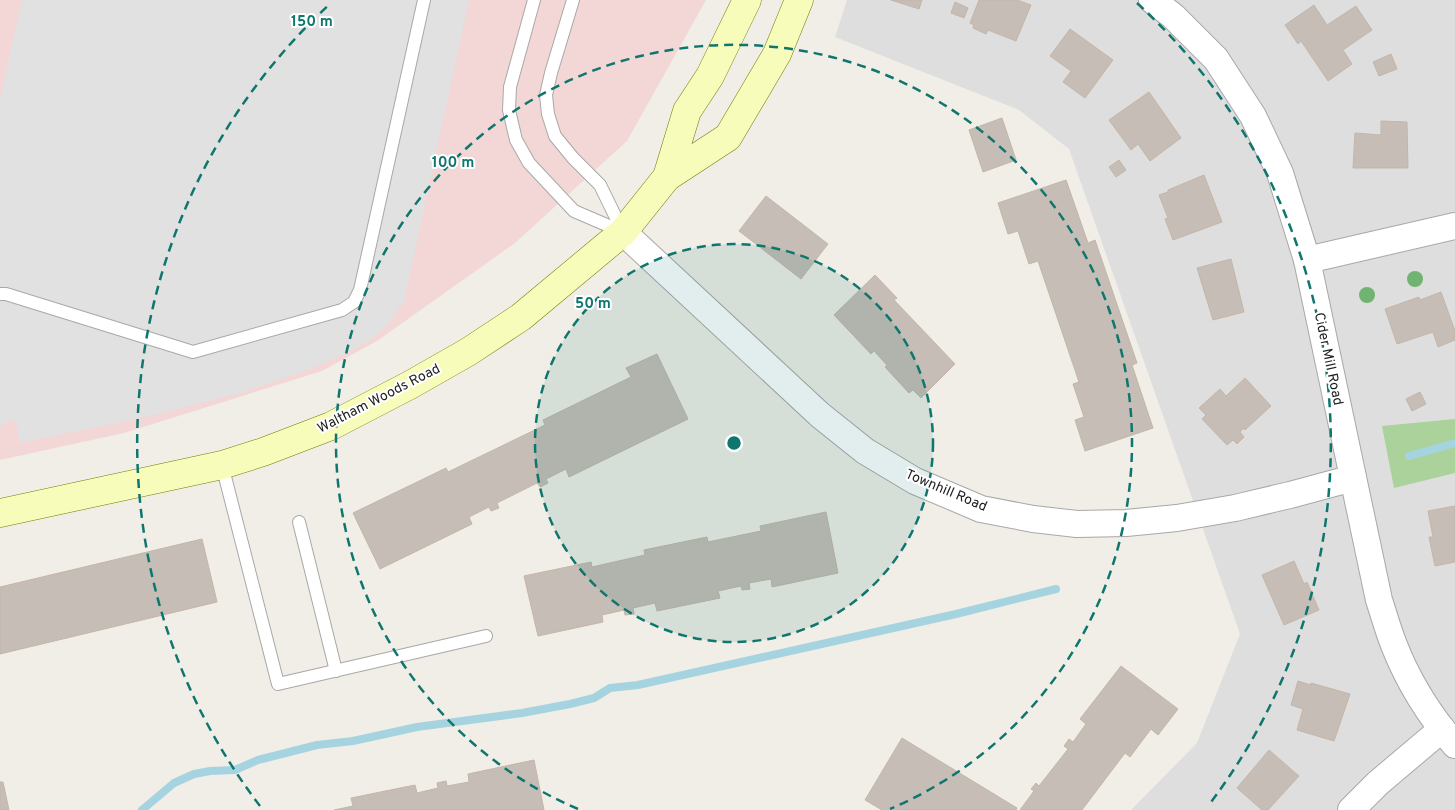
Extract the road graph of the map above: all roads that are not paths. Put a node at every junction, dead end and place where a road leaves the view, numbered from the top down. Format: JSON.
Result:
{"nodes":[{"id":1,"x":424,"y":0,"type":"edge"},
{"id":2,"x":534,"y":0,"type":"edge"},
{"id":3,"x":573,"y":0,"type":"edge"},
{"id":4,"x":747,"y":0,"type":"edge"},
{"id":5,"x":799,"y":0,"type":"edge"},
{"id":6,"x":1152,"y":0,"type":"edge"},
{"id":7,"x":667,"y":177,"type":"junction"},
{"id":8,"x":1455,"y":226,"type":"edge"},
{"id":9,"x":623,"y":232,"type":"junction"},
{"id":10,"x":1307,"y":260,"type":"junction"},
{"id":11,"x":0,"y":294,"type":"edge"},
{"id":12,"x":222,"y":465,"type":"junction"},
{"id":13,"x":1352,"y":478,"type":"junction"},
{"id":14,"x":0,"y":513,"type":"edge"},
{"id":15,"x":300,"y":522,"type":"dead end"},
{"id":16,"x":486,"y":636,"type":"dead end"},
{"id":17,"x":336,"y":671,"type":"junction"},
{"id":18,"x":1448,"y":737,"type":"edge"},
{"id":19,"x":1351,"y":810,"type":"edge"}],
"edges":[{"from":1,"to":11,"type":"lane"},
{"from":2,"to":9,"type":"lane"},
{"from":3,"to":9,"type":"lane"},
{"from":4,"to":7,"type":"street","name":"Waltham Woods Road"},
{"from":5,"to":7,"type":"street","name":"Waltham Woods Road"},
{"from":6,"to":10,"type":"street","name":"Cider Mill Road"},
{"from":7,"to":9,"type":"street","name":"Waltham Woods Road"},
{"from":8,"to":10,"type":"street"},
{"from":9,"to":12,"type":"street","name":"Waltham Woods Road"},
{"from":9,"to":13,"type":"street","name":"Townhill Road"},
{"from":10,"to":13,"type":"street","name":"Cider Mill Road"},
{"from":12,"to":14,"type":"street","name":"Waltham Woods Road"},
{"from":12,"to":17,"type":"lane"},
{"from":13,"to":18,"type":"street","name":"Cider Mill Road"},
{"from":15,"to":17,"type":"lane"},
{"from":16,"to":17,"type":"lane"},
{"from":18,"to":19,"type":"street"}]}
